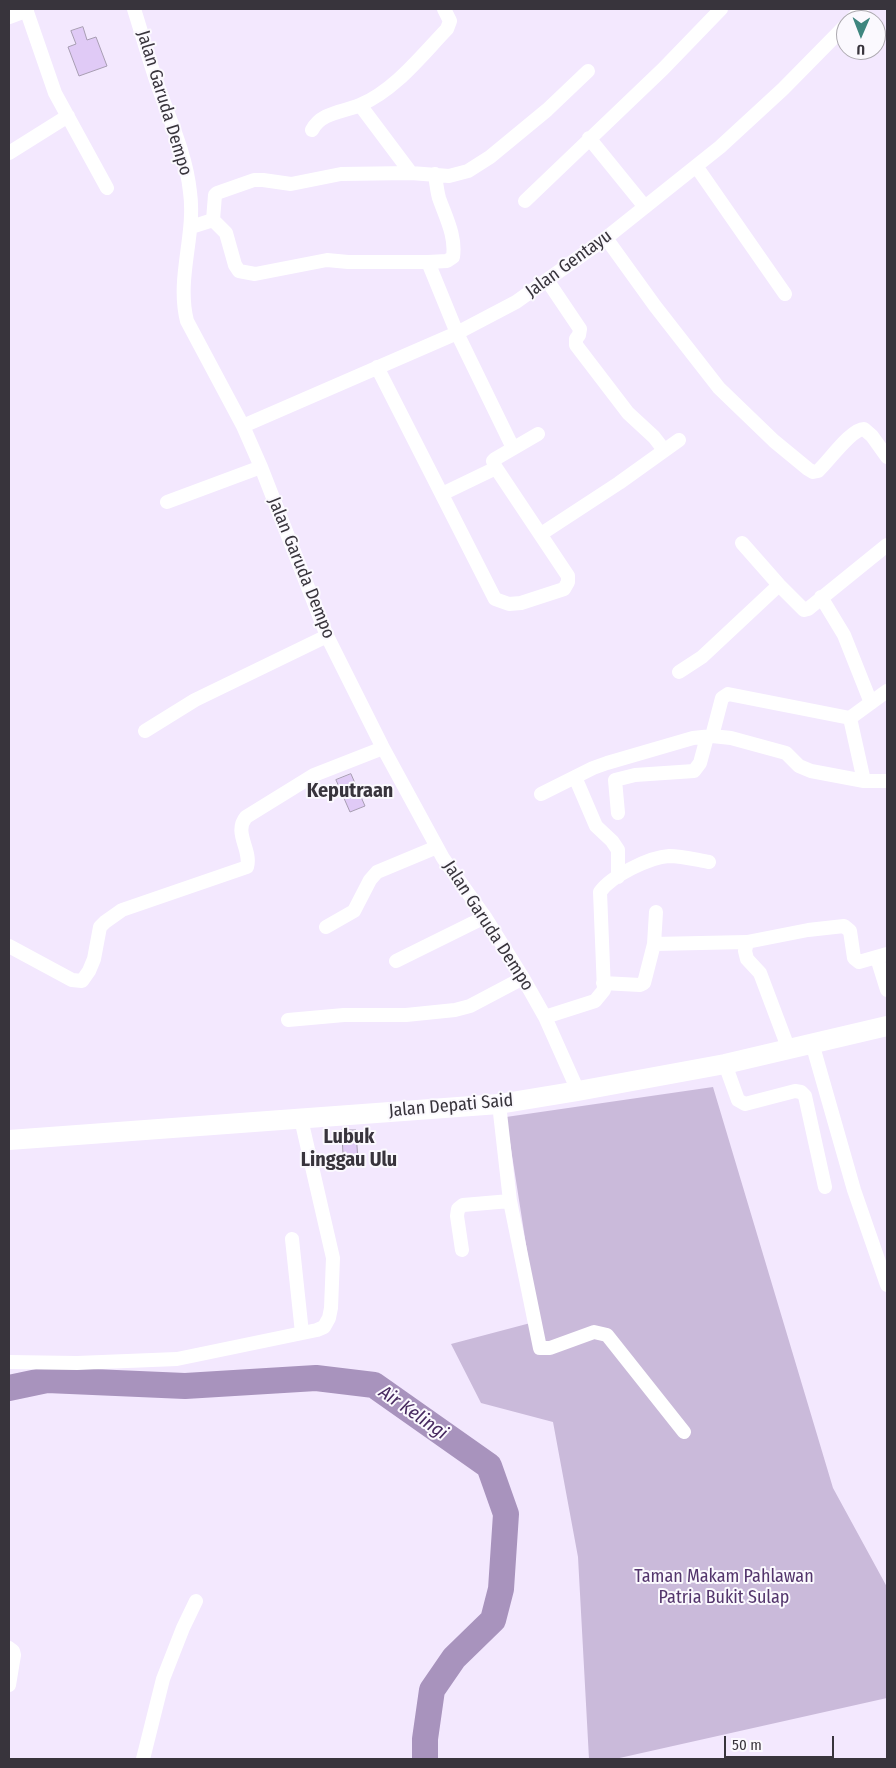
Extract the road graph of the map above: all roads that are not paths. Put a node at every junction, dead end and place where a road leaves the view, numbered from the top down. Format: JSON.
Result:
{"nodes":[{"id":1,"x":26,"y":9,"type":"edge"},
{"id":2,"x":134,"y":9,"type":"edge"},
{"id":3,"x":444,"y":9,"type":"edge"},
{"id":4,"x":721,"y":9,"type":"edge"},
{"id":5,"x":9,"y":15,"type":"edge"},
{"id":6,"x":836,"y":35,"type":"edge"},
{"id":7,"x":588,"y":71,"type":"dead end"},
{"id":8,"x":360,"y":105,"type":"junction"},
{"id":9,"x":68,"y":116,"type":"junction"},
{"id":10,"x":312,"y":130,"type":"dead end"},
{"id":11,"x":589,"y":138,"type":"junction"},
{"id":12,"x":9,"y":153,"type":"edge"},
{"id":13,"x":696,"y":166,"type":"junction"},
{"id":14,"x":411,"y":173,"type":"junction"},
{"id":15,"x":434,"y":174,"type":"junction"},
{"id":16,"x":107,"y":188,"type":"dead end"},
{"id":17,"x":526,"y":201,"type":"dead end"},
{"id":18,"x":646,"y":207,"type":"junction"},
{"id":19,"x":213,"y":220,"type":"junction"},
{"id":20,"x":191,"y":226,"type":"junction"},
{"id":21,"x":606,"y":238,"type":"junction"},
{"id":22,"x":428,"y":262,"type":"junction"},
{"id":23,"x":547,"y":280,"type":"junction"},
{"id":24,"x":785,"y":294,"type":"dead end"},
{"id":25,"x":457,"y":333,"type":"junction"},
{"id":26,"x":377,"y":367,"type":"junction"},
{"id":27,"x":243,"y":426,"type":"junction"},
{"id":28,"x":538,"y":434,"type":"dead end"},
{"id":29,"x":679,"y":440,"type":"dead end"},
{"id":30,"x":513,"y":448,"type":"junction"},
{"id":31,"x":664,"y":450,"type":"junction"},
{"id":32,"x":887,"y":457,"type":"edge"},
{"id":33,"x":261,"y":467,"type":"junction"},
{"id":34,"x":496,"y":468,"type":"junction"},
{"id":35,"x":442,"y":494,"type":"junction"},
{"id":36,"x":167,"y":502,"type":"dead end"},
{"id":37,"x":541,"y":534,"type":"junction"},
{"id":38,"x":742,"y":543,"type":"dead end"},
{"id":39,"x":887,"y":545,"type":"edge"},
{"id":40,"x":779,"y":585,"type":"junction"},
{"id":41,"x":821,"y":597,"type":"junction"},
{"id":42,"x":327,"y":636,"type":"junction"},
{"id":43,"x":679,"y":672,"type":"dead end"},
{"id":44,"x":887,"y":691,"type":"edge"},
{"id":45,"x":871,"y":703,"type":"junction"},
{"id":46,"x":850,"y":718,"type":"junction"},
{"id":47,"x":145,"y":731,"type":"dead end"},
{"id":48,"x":710,"y":737,"type":"junction"},
{"id":49,"x":383,"y":748,"type":"junction"},
{"id":50,"x":607,"y":763,"type":"junction"},
{"id":51,"x":575,"y":777,"type":"junction"},
{"id":52,"x":615,"y":780,"type":"junction"},
{"id":53,"x":864,"y":781,"type":"junction"},
{"id":54,"x":887,"y":781,"type":"edge"},
{"id":55,"x":541,"y":794,"type":"dead end"},
{"id":56,"x":618,"y":813,"type":"dead end"},
{"id":57,"x":437,"y":847,"type":"junction"},
{"id":58,"x":709,"y":862,"type":"dead end"},
{"id":59,"x":618,"y":877,"type":"junction"},
{"id":60,"x":656,"y":912,"type":"dead end"},
{"id":61,"x":485,"y":917,"type":"junction"},
{"id":62,"x":326,"y":927,"type":"dead end"},
{"id":63,"x":747,"y":942,"type":"junction"},
{"id":64,"x":654,"y":944,"type":"junction"},
{"id":65,"x":9,"y":946,"type":"edge"},
{"id":66,"x":882,"y":956,"type":"edge"},
{"id":67,"x":396,"y":962,"type":"dead end"},
{"id":68,"x":523,"y":978,"type":"junction"},
{"id":69,"x":603,"y":983,"type":"junction"},
{"id":70,"x":887,"y":990,"type":"edge"},
{"id":71,"x":545,"y":1017,"type":"junction"},
{"id":72,"x":288,"y":1020,"type":"dead end"},
{"id":73,"x":887,"y":1026,"type":"edge"},
{"id":74,"x":812,"y":1044,"type":"junction"},
{"id":75,"x":789,"y":1050,"type":"junction"},
{"id":76,"x":725,"y":1064,"type":"junction"},
{"id":77,"x":578,"y":1091,"type":"junction"},
{"id":78,"x":498,"y":1104,"type":"junction"},
{"id":79,"x":301,"y":1118,"type":"junction"},
{"id":80,"x":9,"y":1140,"type":"edge"},
{"id":81,"x":825,"y":1187,"type":"dead end"},
{"id":82,"x":510,"y":1201,"type":"junction"},
{"id":83,"x":292,"y":1239,"type":"dead end"},
{"id":84,"x":462,"y":1250,"type":"dead end"},
{"id":85,"x":887,"y":1284,"type":"edge"},
{"id":86,"x":302,"y":1333,"type":"junction"},
{"id":87,"x":9,"y":1362,"type":"edge"},
{"id":88,"x":684,"y":1432,"type":"dead end"},
{"id":89,"x":196,"y":1601,"type":"dead end"},
{"id":90,"x":9,"y":1648,"type":"edge"},
{"id":91,"x":9,"y":1686,"type":"edge"},
{"id":92,"x":143,"y":1759,"type":"edge"}],
"edges":[{"from":1,"to":5,"type":"street"},
{"from":1,"to":9,"type":"street"},
{"from":2,"to":20,"type":"street","name":"Jalan Garuda Dempo"},
{"from":3,"to":8,"type":"street"},
{"from":4,"to":11,"type":"street"},
{"from":6,"to":13,"type":"street","name":"Jalan Gentayu"},
{"from":7,"to":15,"type":"street"},
{"from":8,"to":10,"type":"street"},
{"from":8,"to":14,"type":"street"},
{"from":9,"to":12,"type":"street"},
{"from":9,"to":16,"type":"street"},
{"from":11,"to":17,"type":"street"},
{"from":11,"to":18,"type":"street"},
{"from":13,"to":18,"type":"street","name":"Jalan Gentayu"},
{"from":13,"to":24,"type":"street"},
{"from":14,"to":15,"type":"street"},
{"from":14,"to":19,"type":"street"},
{"from":15,"to":22,"type":"street"},
{"from":18,"to":21,"type":"street","name":"Jalan Gentayu"},
{"from":19,"to":20,"type":"street"},
{"from":19,"to":22,"type":"street"},
{"from":20,"to":27,"type":"street","name":"Jalan Garuda Dempo"},
{"from":21,"to":23,"type":"street","name":"Jalan Gentayu"},
{"from":21,"to":32,"type":"street"},
{"from":22,"to":25,"type":"street"},
{"from":23,"to":25,"type":"street","name":"Jalan Gentayu"},
{"from":23,"to":31,"type":"street"},
{"from":25,"to":26,"type":"street","name":"Jalan Gentayu"},
{"from":25,"to":30,"type":"street"},
{"from":26,"to":27,"type":"street","name":"Jalan Gentayu"},
{"from":26,"to":35,"type":"street"},
{"from":27,"to":33,"type":"street","name":"Jalan Garuda Dempo"},
{"from":28,"to":30,"type":"street"},
{"from":29,"to":31,"type":"street"},
{"from":30,"to":34,"type":"street"},
{"from":31,"to":37,"type":"street"},
{"from":33,"to":36,"type":"street"},
{"from":33,"to":42,"type":"street","name":"Jalan Garuda Dempo"},
{"from":34,"to":35,"type":"street"},
{"from":34,"to":37,"type":"street"},
{"from":35,"to":37,"type":"street"},
{"from":38,"to":40,"type":"street"},
{"from":39,"to":41,"type":"street"},
{"from":40,"to":41,"type":"street"},
{"from":40,"to":43,"type":"street"},
{"from":41,"to":45,"type":"street"},
{"from":42,"to":47,"type":"street"},
{"from":42,"to":49,"type":"street","name":"Jalan Garuda Dempo"},
{"from":44,"to":45,"type":"street"},
{"from":45,"to":46,"type":"street"},
{"from":46,"to":48,"type":"street"},
{"from":46,"to":53,"type":"street"},
{"from":48,"to":50,"type":"street"},
{"from":48,"to":52,"type":"street"},
{"from":48,"to":53,"type":"street"},
{"from":49,"to":57,"type":"street","name":"Jalan Garuda Dempo"},
{"from":49,"to":65,"type":"street"},
{"from":50,"to":51,"type":"street"},
{"from":50,"to":52,"type":"street"},
{"from":51,"to":55,"type":"street"},
{"from":51,"to":59,"type":"street"},
{"from":52,"to":56,"type":"street"},
{"from":53,"to":54,"type":"street"},
{"from":57,"to":61,"type":"street","name":"Jalan Garuda Dempo"},
{"from":57,"to":62,"type":"street"},
{"from":58,"to":59,"type":"street"},
{"from":59,"to":69,"type":"street"},
{"from":60,"to":64,"type":"street"},
{"from":61,"to":67,"type":"street"},
{"from":61,"to":68,"type":"street","name":"Jalan Garuda Dempo"},
{"from":63,"to":64,"type":"street"},
{"from":63,"to":66,"type":"street"},
{"from":63,"to":75,"type":"street"},
{"from":64,"to":69,"type":"street"},
{"from":66,"to":70,"type":"street"},
{"from":68,"to":71,"type":"street","name":"Jalan Garuda Dempo"},
{"from":68,"to":72,"type":"street"},
{"from":69,"to":71,"type":"street"},
{"from":71,"to":77,"type":"street","name":"Jalan Garuda Dempo"},
{"from":73,"to":74,"type":"main road","name":"Jalan Depati Said"},
{"from":74,"to":75,"type":"main road","name":"Jalan Depati Said"},
{"from":74,"to":85,"type":"street"},
{"from":75,"to":76,"type":"main road","name":"Jalan Depati Said"},
{"from":76,"to":77,"type":"main road","name":"Jalan Depati Said"},
{"from":76,"to":81,"type":"street"},
{"from":77,"to":78,"type":"main road","name":"Jalan Depati Said"},
{"from":78,"to":79,"type":"main road","name":"Jalan Depati Said"},
{"from":78,"to":82,"type":"street"},
{"from":79,"to":80,"type":"main road","name":"Jalan Depati Said"},
{"from":79,"to":86,"type":"street"},
{"from":82,"to":84,"type":"street"},
{"from":82,"to":88,"type":"street"},
{"from":83,"to":86,"type":"street"},
{"from":86,"to":87,"type":"street"},
{"from":89,"to":92,"type":"street"},
{"from":90,"to":91,"type":"street"}]}
